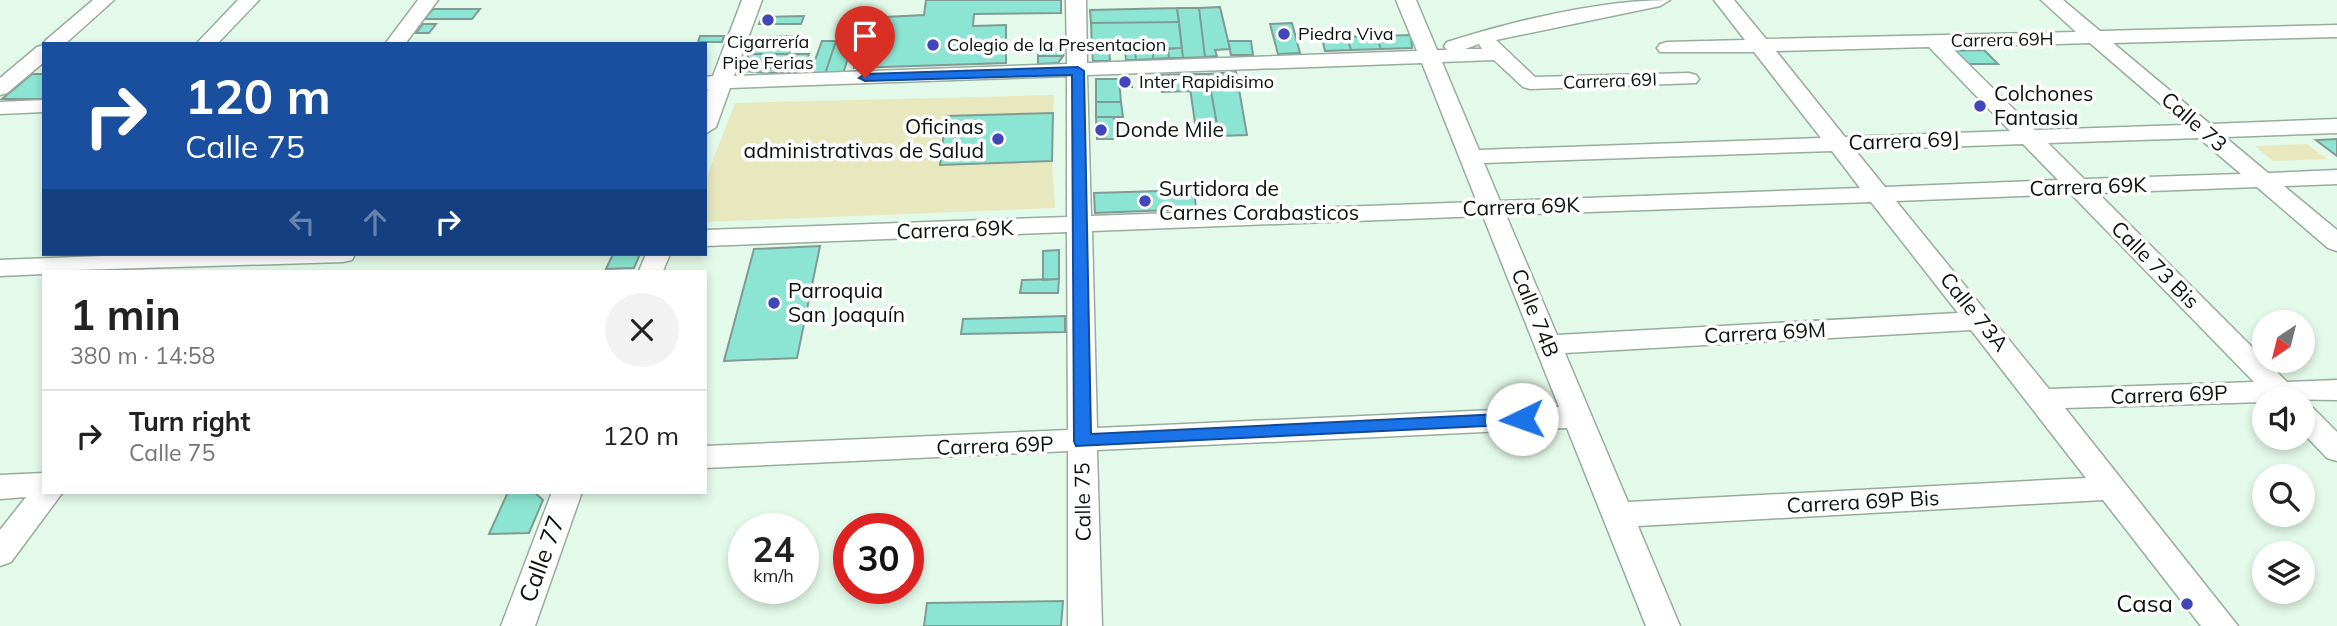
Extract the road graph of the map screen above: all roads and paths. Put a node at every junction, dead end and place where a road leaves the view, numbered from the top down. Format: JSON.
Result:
{"nodes":[{"id":1,"x":104,"y":0,"type":"edge"},
{"id":2,"x":249,"y":0,"type":"edge"},
{"id":3,"x":428,"y":0,"type":"edge"},
{"id":4,"x":752,"y":0,"type":"edge"},
{"id":5,"x":1076,"y":0,"type":"edge"},
{"id":6,"x":1406,"y":0,"type":"edge"},
{"id":7,"x":1660,"y":0,"type":"edge"},
{"id":8,"x":1724,"y":0,"type":"edge"},
{"id":9,"x":2051,"y":0,"type":"edge"},
{"id":10,"x":2337,"y":31,"type":"edge"},
{"id":11,"x":1482,"y":37,"type":"junction"},
{"id":12,"x":2096,"y":37,"type":"junction"},
{"id":13,"x":1934,"y":41,"type":"junction"},
{"id":14,"x":55,"y":42,"type":"edge"},
{"id":15,"x":208,"y":42,"type":"edge"},
{"id":16,"x":397,"y":42,"type":"edge"},
{"id":17,"x":1761,"y":46,"type":"junction"},
{"id":18,"x":1667,"y":48,"type":"joint"},
{"id":19,"x":42,"y":53,"type":"edge"},
{"id":20,"x":1499,"y":54,"type":"junction"},
{"id":21,"x":1427,"y":55,"type":"junction"},
{"id":22,"x":1078,"y":71,"type":"junction"},
{"id":23,"x":713,"y":83,"type":"edge"},
{"id":24,"x":0,"y":89,"type":"edge"},
{"id":25,"x":42,"y":106,"type":"edge"},
{"id":26,"x":0,"y":108,"type":"edge"},
{"id":27,"x":707,"y":116,"type":"edge"},
{"id":28,"x":2337,"y":126,"type":"edge"},
{"id":29,"x":2205,"y":131,"type":"junction"},
{"id":30,"x":2028,"y":137,"type":"junction"},
{"id":31,"x":1838,"y":144,"type":"junction"},
{"id":32,"x":1472,"y":157,"type":"junction"},
{"id":33,"x":2337,"y":177,"type":"edge"},
{"id":34,"x":2261,"y":180,"type":"junction"},
{"id":35,"x":2079,"y":188,"type":"junction"},
{"id":36,"x":1877,"y":193,"type":"junction"},
{"id":37,"x":1493,"y":208,"type":"junction"},
{"id":38,"x":1077,"y":226,"type":"junction"},
{"id":39,"x":707,"y":238,"type":"edge"},
{"id":40,"x":2337,"y":243,"type":"edge"},
{"id":41,"x":311,"y":256,"type":"edge"},
{"id":42,"x":228,"y":261,"type":"edge"},
{"id":43,"x":0,"y":268,"type":"edge"},
{"id":44,"x":1981,"y":321,"type":"junction"},
{"id":45,"x":1548,"y":345,"type":"junction"},
{"id":46,"x":2276,"y":387,"type":"edge"},
{"id":47,"x":2337,"y":390,"type":"edge"},
{"id":48,"x":2315,"y":392,"type":"edge"},
{"id":49,"x":2252,"y":396,"type":"edge"},
{"id":50,"x":2042,"y":399,"type":"junction"},
{"id":51,"x":1578,"y":417,"type":"junction"},
{"id":52,"x":2315,"y":427,"type":"edge"},
{"id":53,"x":1082,"y":441,"type":"junction"},
{"id":54,"x":2337,"y":450,"type":"edge"},
{"id":55,"x":707,"y":457,"type":"edge"},
{"id":56,"x":42,"y":485,"type":"edge"},
{"id":57,"x":0,"y":487,"type":"edge"},
{"id":58,"x":2109,"y":488,"type":"junction"},
{"id":59,"x":46,"y":494,"type":"edge"},
{"id":60,"x":566,"y":494,"type":"edge"},
{"id":61,"x":1618,"y":515,"type":"junction"},
{"id":62,"x":0,"y":553,"type":"edge"},
{"id":63,"x":518,"y":626,"type":"edge"},
{"id":64,"x":1086,"y":626,"type":"edge"},
{"id":65,"x":1663,"y":626,"type":"edge"},
{"id":66,"x":2221,"y":626,"type":"edge"}],
"edges":[{"from":1,"to":14,"type":"street"},
{"from":2,"to":15,"type":"street"},
{"from":3,"to":16,"type":"street"},
{"from":4,"to":23,"type":"street"},
{"from":5,"to":22,"type":"street","name":"Calle 75"},
{"from":6,"to":21,"type":"street","name":"Calle 74B"},
{"from":7,"to":11,"type":"street"},
{"from":8,"to":17,"type":"street","name":"Calle 73A"},
{"from":9,"to":12,"type":"street","name":"Calle 73"},
{"from":10,"to":12,"type":"street","name":"Carrera 69H"},
{"from":11,"to":20,"type":"street"},
{"from":11,"to":21,"type":"street"},
{"from":12,"to":13,"type":"street","name":"Carrera 69H"},
{"from":12,"to":29,"type":"street","name":"Calle 73"},
{"from":13,"to":17,"type":"street","name":"Carrera 69H"},
{"from":13,"to":30,"type":"street","name":"Calle 73 Bis"},
{"from":17,"to":18,"type":"street","name":"Carrera 69H"},
{"from":17,"to":31,"type":"street","name":"Calle 73A"},
{"from":18,"to":20,"type":"street","name":"Carrera 69I"},
{"from":19,"to":24,"type":"street"},
{"from":20,"to":21,"type":"street"},
{"from":21,"to":22,"type":"street"},
{"from":21,"to":32,"type":"street","name":"Calle 74B"},
{"from":22,"to":23,"type":"street"},
{"from":22,"to":38,"type":"street","name":"Calle 75"},
{"from":23,"to":27,"type":"street"},
{"from":25,"to":26,"type":"street"},
{"from":28,"to":29,"type":"street","name":"Carrera 69J"},
{"from":29,"to":30,"type":"street","name":"Carrera 69J"},
{"from":29,"to":34,"type":"street","name":"Calle 73"},
{"from":30,"to":31,"type":"street","name":"Carrera 69J"},
{"from":30,"to":35,"type":"street","name":"Calle 73 Bis"},
{"from":31,"to":32,"type":"street","name":"Carrera 69J"},
{"from":31,"to":36,"type":"street","name":"Calle 73A"},
{"from":32,"to":37,"type":"street","name":"Calle 74B"},
{"from":33,"to":34,"type":"street","name":"Carrera 69K"},
{"from":34,"to":35,"type":"street","name":"Carrera 69K"},
{"from":34,"to":40,"type":"street","name":"Calle 73"},
{"from":35,"to":36,"type":"street","name":"Carrera 69K"},
{"from":35,"to":46,"type":"street","name":"Calle 73 Bis"},
{"from":36,"to":37,"type":"street","name":"Carrera 69K"},
{"from":36,"to":44,"type":"street","name":"Calle 73A"},
{"from":37,"to":38,"type":"street","name":"Carrera 69K"},
{"from":37,"to":45,"type":"street","name":"Calle 74B"},
{"from":38,"to":39,"type":"street","name":"Carrera 69K"},
{"from":38,"to":53,"type":"street","name":"Calle 75"},
{"from":41,"to":42,"type":"street"},
{"from":42,"to":43,"type":"street"},
{"from":44,"to":45,"type":"street","name":"Carrera 69M"},
{"from":44,"to":50,"type":"street","name":"Calle 73A"},
{"from":45,"to":51,"type":"street","name":"Calle 74B"},
{"from":47,"to":48,"type":"street","name":"Carrera 69P"},
{"from":49,"to":50,"type":"street","name":"Carrera 69P"},
{"from":50,"to":58,"type":"street","name":"Calle 73A"},
{"from":51,"to":53,"type":"street","name":"Carrera 69P"},
{"from":51,"to":61,"type":"street","name":"Calle 74B"},
{"from":52,"to":54,"type":"street"},
{"from":53,"to":55,"type":"street","name":"Carrera 69P"},
{"from":53,"to":64,"type":"street","name":"Calle 75"},
{"from":56,"to":57,"type":"street"},
{"from":58,"to":61,"type":"street","name":"Carrera 69P Bis"},
{"from":58,"to":66,"type":"street","name":"Calle 73A"},
{"from":59,"to":62,"type":"street"},
{"from":60,"to":63,"type":"street","name":"Calle 77"},
{"from":61,"to":65,"type":"street","name":"Calle 74B"}]}
